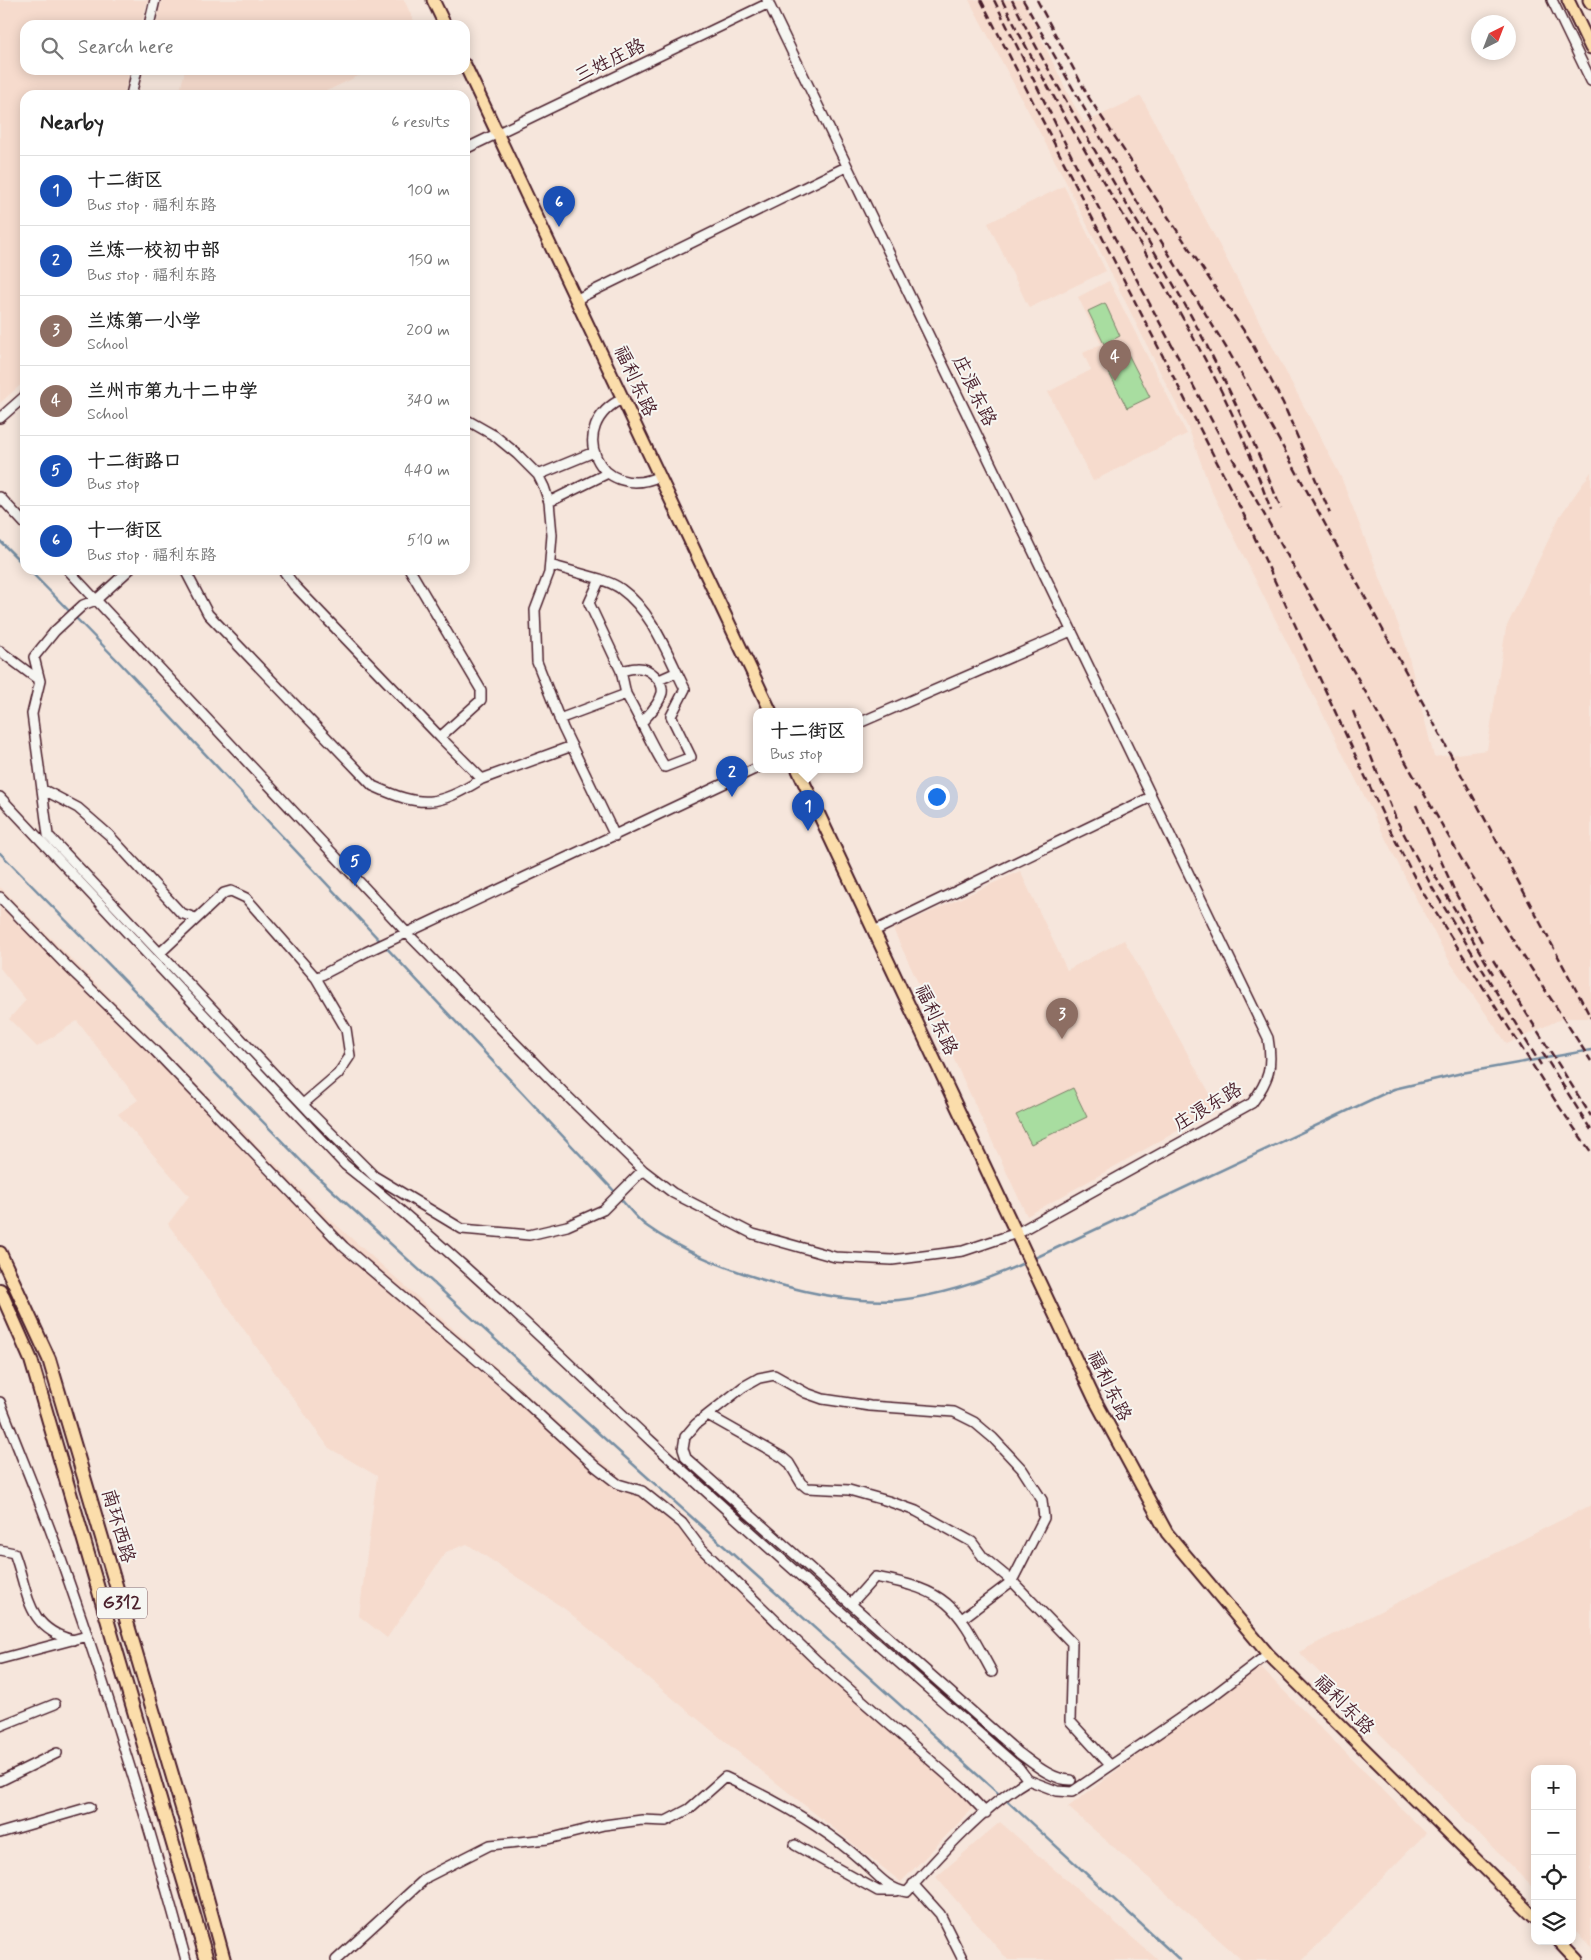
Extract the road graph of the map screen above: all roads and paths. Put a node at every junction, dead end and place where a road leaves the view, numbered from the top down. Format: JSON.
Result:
{"nodes":[{"id":1,"x":155,"y":0,"type":"edge"},
{"id":2,"x":433,"y":0,"type":"edge"},
{"id":3,"x":1552,"y":0,"type":"edge"},
{"id":4,"x":1568,"y":0,"type":"edge"},
{"id":5,"x":768,"y":1,"type":"edge"},
{"id":6,"x":150,"y":20,"type":"edge"},
{"id":7,"x":443,"y":20,"type":"edge"},
{"id":8,"x":1591,"y":48,"type":"edge"},
{"id":9,"x":136,"y":75,"type":"edge"},
{"id":10,"x":470,"y":75,"type":"edge"},
{"id":11,"x":1591,"y":81,"type":"edge"},
{"id":12,"x":132,"y":90,"type":"edge"},
{"id":13,"x":499,"y":133,"type":"junction"},
{"id":14,"x":470,"y":147,"type":"edge"},
{"id":15,"x":846,"y":167,"type":"junction"},
{"id":16,"x":577,"y":299,"type":"junction"},
{"id":17,"x":624,"y":398,"type":"junction"},
{"id":18,"x":20,"y":400,"type":"edge"},
{"id":19,"x":0,"y":418,"type":"edge"},
{"id":20,"x":470,"y":422,"type":"edge"},
{"id":21,"x":594,"y":452,"type":"junction"},
{"id":22,"x":608,"y":473,"type":"junction"},
{"id":23,"x":538,"y":475,"type":"junction"},
{"id":24,"x":660,"y":476,"type":"junction"},
{"id":25,"x":0,"y":497,"type":"edge"},
{"id":26,"x":549,"y":502,"type":"junction"},
{"id":27,"x":20,"y":519,"type":"edge"},
{"id":28,"x":550,"y":565,"type":"junction"},
{"id":29,"x":73,"y":575,"type":"edge"},
{"id":30,"x":124,"y":575,"type":"edge"},
{"id":31,"x":186,"y":575,"type":"edge"},
{"id":32,"x":287,"y":575,"type":"edge"},
{"id":33,"x":413,"y":575,"type":"edge"},
{"id":34,"x":600,"y":579,"type":"junction"},
{"id":35,"x":96,"y":600,"type":"junction"},
{"id":36,"x":1071,"y":632,"type":"junction"},
{"id":37,"x":0,"y":651,"type":"edge"},
{"id":38,"x":621,"y":671,"type":"junction"},
{"id":39,"x":677,"y":672,"type":"junction"},
{"id":40,"x":659,"y":680,"type":"junction"},
{"id":41,"x":40,"y":681,"type":"junction"},
{"id":42,"x":626,"y":694,"type":"junction"},
{"id":43,"x":769,"y":708,"type":"edge"},
{"id":44,"x":559,"y":719,"type":"junction"},
{"id":45,"x":863,"y":720,"type":"edge"},
{"id":46,"x":642,"y":722,"type":"junction"},
{"id":47,"x":440,"y":737,"type":"junction"},
{"id":48,"x":572,"y":746,"type":"junction"},
{"id":49,"x":753,"y":770,"type":"edge"},
{"id":50,"x":799,"y":773,"type":"edge"},
{"id":51,"x":482,"y":779,"type":"junction"},
{"id":52,"x":42,"y":789,"type":"junction"},
{"id":53,"x":0,"y":797,"type":"edge"},
{"id":54,"x":1151,"y":797,"type":"junction"},
{"id":55,"x":615,"y":836,"type":"junction"},
{"id":56,"x":0,"y":897,"type":"edge"},
{"id":57,"x":195,"y":918,"type":"junction"},
{"id":58,"x":874,"y":931,"type":"junction"},
{"id":59,"x":408,"y":934,"type":"junction"},
{"id":60,"x":160,"y":953,"type":"junction"},
{"id":61,"x":316,"y":978,"type":"junction"},
{"id":62,"x":302,"y":1104,"type":"junction"},
{"id":63,"x":643,"y":1170,"type":"junction"},
{"id":64,"x":1019,"y":1237,"type":"junction"},
{"id":65,"x":0,"y":1253,"type":"edge"},
{"id":66,"x":0,"y":1290,"type":"edge"},
{"id":67,"x":0,"y":1402,"type":"edge"},
{"id":68,"x":708,"y":1415,"type":"junction"},
{"id":69,"x":0,"y":1550,"type":"edge"},
{"id":70,"x":1012,"y":1581,"type":"junction"},
{"id":71,"x":851,"y":1604,"type":"junction"},
{"id":72,"x":963,"y":1618,"type":"junction"},
{"id":73,"x":87,"y":1636,"type":"junction"},
{"id":74,"x":73,"y":1640,"type":"junction"},
{"id":75,"x":1268,"y":1654,"type":"junction"},
{"id":76,"x":0,"y":1659,"type":"edge"},
{"id":77,"x":992,"y":1672,"type":"dead end"},
{"id":78,"x":55,"y":1704,"type":"dead end"},
{"id":79,"x":0,"y":1726,"type":"edge"},
{"id":80,"x":57,"y":1753,"type":"dead end"},
{"id":81,"x":1110,"y":1765,"type":"junction"},
{"id":82,"x":1028,"y":1780,"type":"junction"},
{"id":83,"x":1071,"y":1780,"type":"dead end"},
{"id":84,"x":0,"y":1781,"type":"edge"},
{"id":85,"x":90,"y":1807,"type":"dead end"},
{"id":86,"x":986,"y":1813,"type":"junction"},
{"id":87,"x":0,"y":1833,"type":"edge"},
{"id":88,"x":795,"y":1845,"type":"dead end"},
{"id":89,"x":913,"y":1884,"type":"junction"},
{"id":90,"x":896,"y":1891,"type":"junction"},
{"id":91,"x":1531,"y":1914,"type":"edge"},
{"id":92,"x":1562,"y":1945,"type":"edge"},
{"id":93,"x":186,"y":1960,"type":"edge"},
{"id":94,"x":206,"y":1960,"type":"edge"},
{"id":95,"x":224,"y":1960,"type":"edge"},
{"id":96,"x":336,"y":1960,"type":"edge"},
{"id":97,"x":963,"y":1960,"type":"edge"},
{"id":98,"x":1578,"y":1960,"type":"edge"}],
"edges":[{"from":1,"to":6,"type":"street"},
{"from":2,"to":7,"type":"main road"},
{"from":3,"to":11,"type":"street"},
{"from":4,"to":8,"type":"main road"},
{"from":5,"to":13,"type":"street","name":"三姓庄路"},
{"from":5,"to":15,"type":"street","name":"庄浪东路"},
{"from":9,"to":12,"type":"street"},
{"from":10,"to":13,"type":"main road","name":"福利东路"},
{"from":13,"to":14,"type":"street","name":"三姓庄路"},
{"from":13,"to":16,"type":"main road","name":"福利东路"},
{"from":15,"to":16,"type":"street"},
{"from":15,"to":36,"type":"street","name":"庄浪东路"},
{"from":16,"to":17,"type":"main road","name":"福利东路"},
{"from":17,"to":21,"type":"street"},
{"from":17,"to":24,"type":"main road","name":"福利东路"},
{"from":18,"to":19,"type":"street"},
{"from":20,"to":23,"type":"street"},
{"from":21,"to":22,"type":"street"},
{"from":21,"to":23,"type":"street"},
{"from":22,"to":24,"type":"street"},
{"from":22,"to":26,"type":"street"},
{"from":23,"to":26,"type":"street"},
{"from":24,"to":43,"type":"main road","name":"福利东路"},
{"from":25,"to":27,"type":"street"},
{"from":26,"to":28,"type":"street"},
{"from":28,"to":34,"type":"street"},
{"from":28,"to":44,"type":"street"},
{"from":29,"to":35,"type":"street","name":"庄浪东路"},
{"from":30,"to":35,"type":"street"},
{"from":31,"to":51,"type":"street"},
{"from":32,"to":47,"type":"street"},
{"from":33,"to":47,"type":"street"},
{"from":34,"to":38,"type":"street"},
{"from":34,"to":39,"type":"street"},
{"from":35,"to":41,"type":"street"},
{"from":35,"to":59,"type":"street","name":"庄浪东路"},
{"from":36,"to":45,"type":"street"},
{"from":36,"to":54,"type":"street","name":"庄浪东路"},
{"from":37,"to":41,"type":"street"},
{"from":38,"to":40,"type":"street"},
{"from":38,"to":42,"type":"street"},
{"from":39,"to":40,"type":"street"},
{"from":39,"to":46,"type":"street"},
{"from":40,"to":46,"type":"street"},
{"from":41,"to":52,"type":"street"},
{"from":42,"to":44,"type":"street"},
{"from":42,"to":46,"type":"street"},
{"from":44,"to":48,"type":"street"},
{"from":47,"to":51,"type":"street"},
{"from":48,"to":51,"type":"street"},
{"from":48,"to":55,"type":"street"},
{"from":49,"to":55,"type":"street"},
{"from":50,"to":58,"type":"main road","name":"福利东路"},
{"from":52,"to":57,"type":"street"},
{"from":52,"to":60,"type":"street"},
{"from":53,"to":82,"type":"street"},
{"from":54,"to":58,"type":"street"},
{"from":54,"to":64,"type":"street","name":"庄浪东路"},
{"from":55,"to":59,"type":"street"},
{"from":56,"to":86,"type":"street"},
{"from":57,"to":60,"type":"street"},
{"from":57,"to":61,"type":"street"},
{"from":58,"to":64,"type":"main road","name":"福利东路"},
{"from":59,"to":61,"type":"street"},
{"from":59,"to":63,"type":"street","name":"庄浪东路"},
{"from":60,"to":62,"type":"street"},
{"from":61,"to":62,"type":"street"},
{"from":62,"to":63,"type":"street"},
{"from":63,"to":64,"type":"street","name":"庄浪东路"},
{"from":64,"to":75,"type":"main road","name":"福利东路"},
{"from":65,"to":95,"type":"highway","name":"南环西路","number":"G312"},
{"from":66,"to":94,"type":"highway","name":"南环西路","number":"G312"},
{"from":67,"to":73,"type":"street"},
{"from":68,"to":70,"type":"street"},
{"from":68,"to":70,"type":"street"},
{"from":68,"to":71,"type":"street"},
{"from":69,"to":74,"type":"street"},
{"from":70,"to":72,"type":"street"},
{"from":70,"to":81,"type":"street"},
{"from":71,"to":72,"type":"street"},
{"from":71,"to":83,"type":"street"},
{"from":72,"to":77,"type":"street"},
{"from":73,"to":74,"type":"street"},
{"from":73,"to":93,"type":"street"},
{"from":74,"to":76,"type":"street"},
{"from":75,"to":81,"type":"street"},
{"from":75,"to":91,"type":"main road","name":"福利东路"},
{"from":78,"to":79,"type":"street"},
{"from":80,"to":84,"type":"street"},
{"from":81,"to":82,"type":"street"},
{"from":82,"to":86,"type":"street"},
{"from":85,"to":87,"type":"street"},
{"from":86,"to":89,"type":"street"},
{"from":88,"to":90,"type":"street"},
{"from":89,"to":90,"type":"street"},
{"from":89,"to":97,"type":"street"},
{"from":90,"to":96,"type":"street"},
{"from":92,"to":98,"type":"main road"}]}
